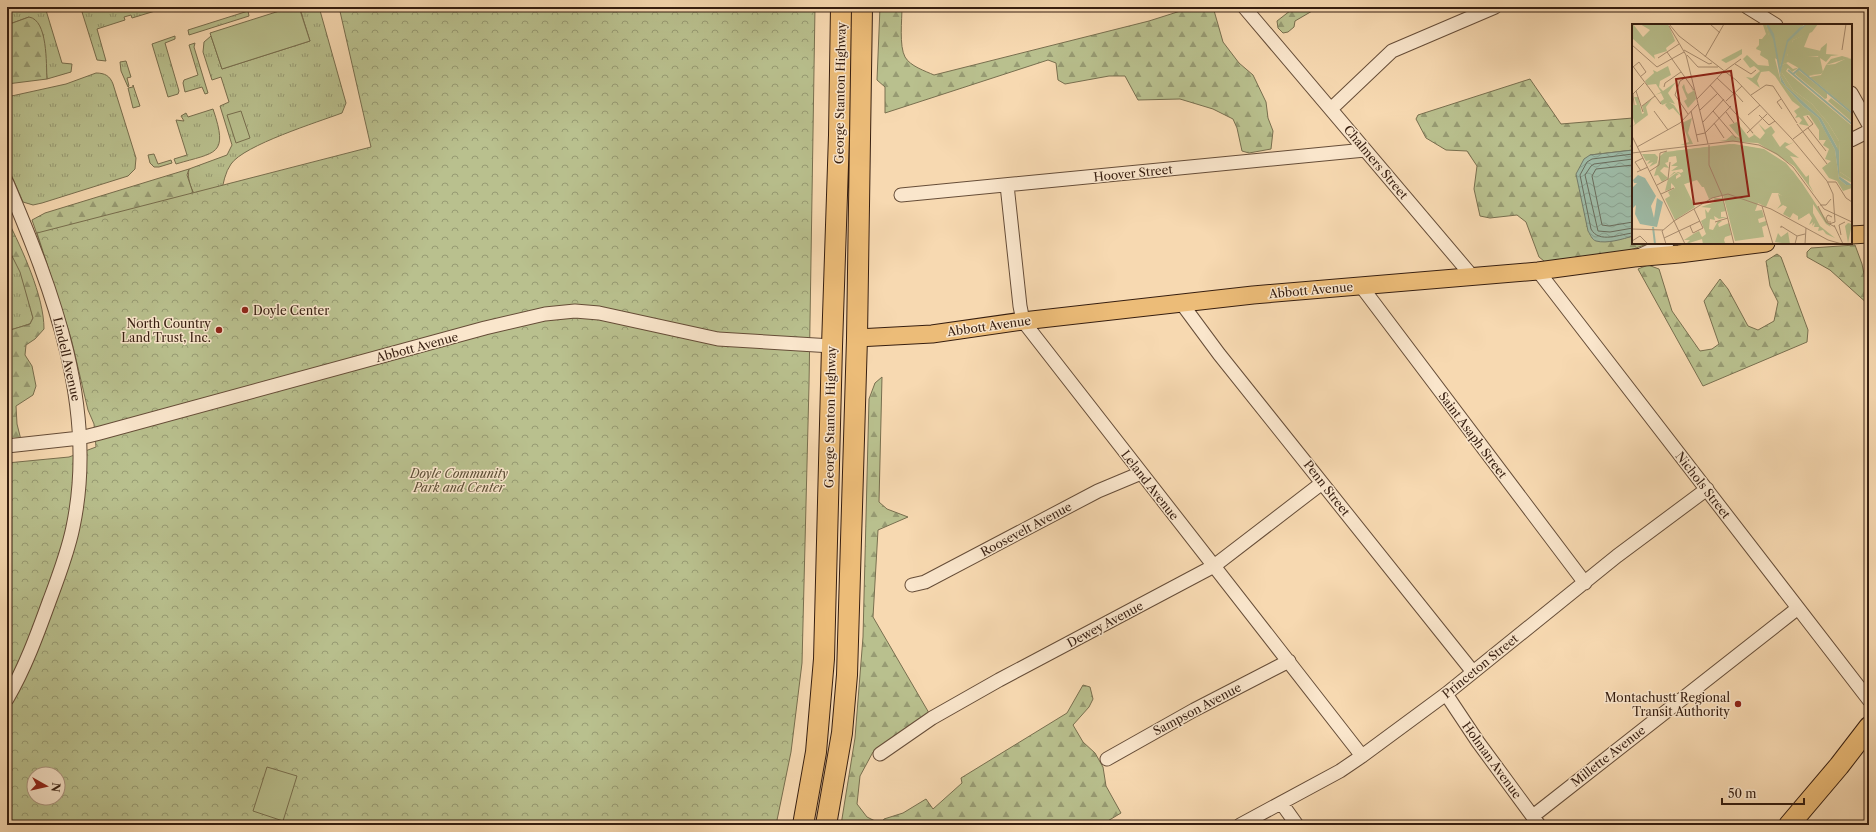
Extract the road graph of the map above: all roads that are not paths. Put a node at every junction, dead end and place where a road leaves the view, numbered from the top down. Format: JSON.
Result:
{"nodes":[{"id":1,"x":841,"y":7,"type":"edge"},
{"id":2,"x":862,"y":7,"type":"edge"},
{"id":3,"x":1244,"y":7,"type":"edge"},
{"id":4,"x":1494,"y":7,"type":"edge"},
{"id":5,"x":1747,"y":7,"type":"edge"},
{"id":6,"x":1774,"y":24,"type":"edge"},
{"id":7,"x":1852,"y":94,"type":"edge"},
{"id":8,"x":1331,"y":109,"type":"junction"},
{"id":9,"x":1869,"y":125,"type":"edge"},
{"id":10,"x":1869,"y":131,"type":"edge"},
{"id":11,"x":1852,"y":140,"type":"edge"},
{"id":12,"x":1365,"y":150,"type":"junction"},
{"id":13,"x":7,"y":183,"type":"edge"},
{"id":14,"x":1007,"y":185,"type":"junction"},
{"id":15,"x":901,"y":195,"type":"dead end"},
{"id":16,"x":1869,"y":234,"type":"edge"},
{"id":17,"x":1852,"y":236,"type":"edge"},
{"id":18,"x":1664,"y":244,"type":"edge"},
{"id":19,"x":1758,"y":244,"type":"edge"},
{"id":20,"x":1634,"y":258,"type":"junction"},
{"id":21,"x":1538,"y":271,"type":"junction"},
{"id":22,"x":1472,"y":276,"type":"junction"},
{"id":23,"x":1361,"y":286,"type":"junction"},
{"id":24,"x":1182,"y":304,"type":"junction"},
{"id":25,"x":1023,"y":321,"type":"junction"},
{"id":26,"x":857,"y":338,"type":"junction"},
{"id":27,"x":832,"y":346,"type":"junction"},
{"id":28,"x":80,"y":438,"type":"junction"},
{"id":29,"x":7,"y":446,"type":"edge"},
{"id":30,"x":1141,"y":473,"type":"junction"},
{"id":31,"x":1322,"y":483,"type":"junction"},
{"id":32,"x":1707,"y":489,"type":"junction"},
{"id":33,"x":1214,"y":566,"type":"junction"},
{"id":34,"x":1585,"y":584,"type":"junction"},
{"id":35,"x":912,"y":585,"type":"dead end"},
{"id":36,"x":1798,"y":608,"type":"junction"},
{"id":37,"x":1289,"y":661,"type":"junction"},
{"id":38,"x":1473,"y":672,"type":"junction"},
{"id":39,"x":1446,"y":694,"type":"junction"},
{"id":40,"x":7,"y":699,"type":"edge"},
{"id":41,"x":1869,"y":700,"type":"edge"},
{"id":42,"x":1869,"y":727,"type":"edge"},
{"id":43,"x":880,"y":754,"type":"dead end"},
{"id":44,"x":1362,"y":756,"type":"junction"},
{"id":45,"x":1106,"y":759,"type":"dead end"},
{"id":46,"x":1282,"y":804,"type":"junction"},
{"id":47,"x":1536,"y":820,"type":"edge"},
{"id":48,"x":803,"y":825,"type":"edge"},
{"id":49,"x":826,"y":825,"type":"edge"},
{"id":50,"x":1240,"y":825,"type":"edge"},
{"id":51,"x":1297,"y":825,"type":"edge"},
{"id":52,"x":1789,"y":825,"type":"edge"}],
"edges":[{"from":1,"to":27,"type":"highway","name":"George Stanton Highway"},
{"from":2,"to":26,"type":"highway","name":"George Stanton Highway"},
{"from":3,"to":8,"type":"street","name":"Chalmers Street"},
{"from":4,"to":8,"type":"street"},
{"from":5,"to":6,"type":"street"},
{"from":7,"to":9,"type":"street"},
{"from":8,"to":12,"type":"street","name":"Chalmers Street"},
{"from":10,"to":11,"type":"street"},
{"from":12,"to":14,"type":"street","name":"Hoover Street"},
{"from":12,"to":22,"type":"street","name":"Chalmers Street"},
{"from":13,"to":28,"type":"street","name":"Lindell Avenue"},
{"from":14,"to":15,"type":"street","name":"Hoover Street"},
{"from":14,"to":25,"type":"street","name":"Leland Avenue"},
{"from":16,"to":17,"type":"main road"},
{"from":18,"to":20,"type":"street"},
{"from":19,"to":20,"type":"main road","name":"Abbott Avenue"},
{"from":20,"to":21,"type":"main road","name":"Abbott Avenue"},
{"from":21,"to":22,"type":"main road","name":"Abbott Avenue"},
{"from":21,"to":32,"type":"street","name":"Nichols Street"},
{"from":22,"to":23,"type":"main road","name":"Abbott Avenue"},
{"from":23,"to":24,"type":"main road","name":"Abbott Avenue"},
{"from":23,"to":34,"type":"street","name":"Saint Asaph Street"},
{"from":24,"to":25,"type":"main road","name":"Abbott Avenue"},
{"from":24,"to":31,"type":"street","name":"Penn Street"},
{"from":25,"to":26,"type":"main road","name":"Abbott Avenue"},
{"from":25,"to":30,"type":"street","name":"Leland Avenue"},
{"from":26,"to":49,"type":"highway","name":"George Stanton Highway"},
{"from":27,"to":28,"type":"street","name":"Abbott Avenue"},
{"from":27,"to":48,"type":"highway","name":"George Stanton Highway"},
{"from":28,"to":29,"type":"street","name":"Abbott Avenue"},
{"from":28,"to":40,"type":"street","name":"Lindell Avenue"},
{"from":30,"to":33,"type":"street","name":"Leland Avenue"},
{"from":30,"to":35,"type":"street","name":"Roosevelt Avenue"},
{"from":31,"to":33,"type":"street","name":"Dewey Avenue"},
{"from":31,"to":38,"type":"street","name":"Penn Street"},
{"from":32,"to":34,"type":"street","name":"Princeton Street"},
{"from":32,"to":36,"type":"street","name":"Nichols Street"},
{"from":33,"to":37,"type":"street","name":"Leland Avenue"},
{"from":33,"to":43,"type":"street","name":"Dewey Avenue"},
{"from":34,"to":38,"type":"street","name":"Princeton Street"},
{"from":36,"to":41,"type":"street","name":"Nichols Street"},
{"from":36,"to":47,"type":"street","name":"Millette Avenue"},
{"from":37,"to":44,"type":"street","name":"Leland Avenue"},
{"from":37,"to":45,"type":"street","name":"Sampson Avenue"},
{"from":38,"to":39,"type":"street","name":"Princeton Street"},
{"from":39,"to":44,"type":"street","name":"Princeton Street"},
{"from":39,"to":47,"type":"street","name":"Holman Avenue"},
{"from":42,"to":52,"type":"highway"},
{"from":44,"to":46,"type":"street","name":"Princeton Street"},
{"from":46,"to":50,"type":"street","name":"Princeton Street"},
{"from":46,"to":51,"type":"street"}]}
